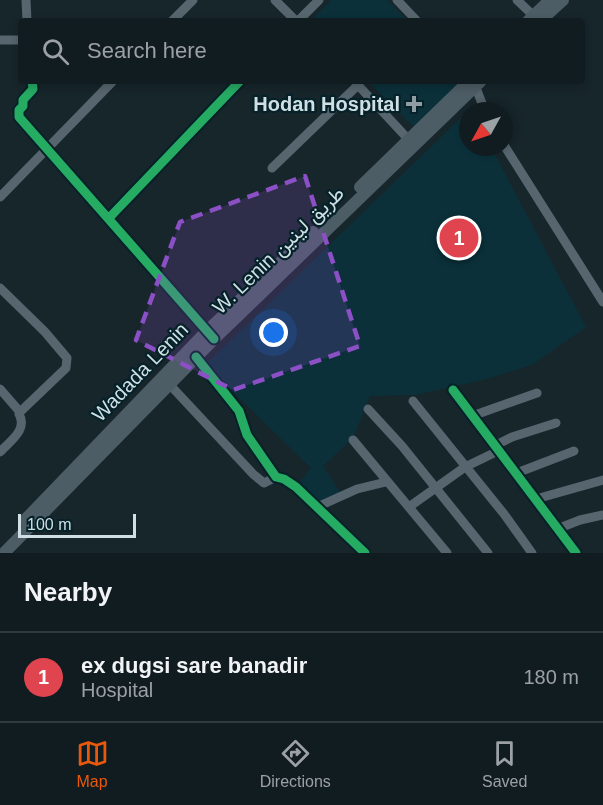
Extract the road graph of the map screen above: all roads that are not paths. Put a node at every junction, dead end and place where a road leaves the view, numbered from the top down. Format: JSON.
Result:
{"nodes":[{"id":1,"x":26,"y":0,"type":"edge"},
{"id":2,"x":193,"y":0,"type":"edge"},
{"id":3,"x":275,"y":0,"type":"edge"},
{"id":4,"x":319,"y":0,"type":"edge"},
{"id":5,"x":397,"y":0,"type":"edge"},
{"id":6,"x":517,"y":0,"type":"edge"},
{"id":7,"x":550,"y":0,"type":"edge"},
{"id":8,"x":563,"y":0,"type":"edge"},
{"id":9,"x":27,"y":18,"type":"edge"},
{"id":10,"x":175,"y":18,"type":"edge"},
{"id":11,"x":294,"y":18,"type":"edge"},
{"id":12,"x":300,"y":18,"type":"edge"},
{"id":13,"x":414,"y":18,"type":"edge"},
{"id":14,"x":533,"y":18,"type":"edge"},
{"id":15,"x":536,"y":18,"type":"edge"},
{"id":16,"x":538,"y":18,"type":"edge"},
{"id":17,"x":0,"y":40,"type":"edge"},
{"id":18,"x":18,"y":40,"type":"edge"},
{"id":19,"x":32,"y":84,"type":"edge"},
{"id":20,"x":110,"y":84,"type":"edge"},
{"id":21,"x":237,"y":84,"type":"edge"},
{"id":22,"x":355,"y":84,"type":"edge"},
{"id":23,"x":357,"y":84,"type":"edge"},
{"id":24,"x":473,"y":84,"type":"edge"},
{"id":25,"x":473,"y":84,"type":"edge"},
{"id":26,"x":476,"y":84,"type":"edge"},
{"id":27,"x":482,"y":102,"type":"edge"},
{"id":28,"x":409,"y":140,"type":"junction"},
{"id":29,"x":47,"y":148,"type":"junction"},
{"id":30,"x":511,"y":156,"type":"edge"},
{"id":31,"x":272,"y":168,"type":"dead end"},
{"id":32,"x":0,"y":197,"type":"edge"},
{"id":33,"x":109,"y":218,"type":"junction"},
{"id":34,"x":0,"y":288,"type":"edge"},
{"id":35,"x":603,"y":302,"type":"edge"},
{"id":36,"x":211,"y":335,"type":"junction"},
{"id":37,"x":196,"y":357,"type":"junction"},
{"id":38,"x":170,"y":385,"type":"junction"},
{"id":39,"x":0,"y":389,"type":"edge"},
{"id":40,"x":453,"y":390,"type":"dead end"},
{"id":41,"x":537,"y":393,"type":"dead end"},
{"id":42,"x":413,"y":401,"type":"dead end"},
{"id":43,"x":368,"y":409,"type":"dead end"},
{"id":44,"x":20,"y":412,"type":"junction"},
{"id":45,"x":472,"y":416,"type":"junction"},
{"id":46,"x":556,"y":423,"type":"dead end"},
{"id":47,"x":353,"y":440,"type":"dead end"},
{"id":48,"x":496,"y":449,"type":"junction"},
{"id":49,"x":574,"y":451,"type":"dead end"},
{"id":50,"x":0,"y":452,"type":"edge"},
{"id":51,"x":465,"y":467,"type":"junction"},
{"id":52,"x":514,"y":474,"type":"junction"},
{"id":53,"x":276,"y":477,"type":"junction"},
{"id":54,"x":603,"y":480,"type":"edge"},
{"id":55,"x":66,"y":482,"type":"junction"},
{"id":56,"x":386,"y":482,"type":"junction"},
{"id":57,"x":437,"y":488,"type":"junction"},
{"id":58,"x":536,"y":500,"type":"junction"},
{"id":59,"x":317,"y":507,"type":"junction"},
{"id":60,"x":409,"y":507,"type":"junction"},
{"id":61,"x":603,"y":515,"type":"edge"},
{"id":62,"x":557,"y":529,"type":"junction"},
{"id":63,"x":0,"y":546,"type":"edge"},
{"id":64,"x":3,"y":552,"type":"edge"},
{"id":65,"x":365,"y":553,"type":"edge"},
{"id":66,"x":447,"y":553,"type":"edge"},
{"id":67,"x":488,"y":553,"type":"edge"},
{"id":68,"x":532,"y":553,"type":"edge"},
{"id":69,"x":576,"y":553,"type":"edge"}],
"edges":[{"from":1,"to":9,"type":"street"},
{"from":2,"to":10,"type":"street"},
{"from":3,"to":11,"type":"street"},
{"from":4,"to":12,"type":"street"},
{"from":5,"to":13,"type":"street"},
{"from":6,"to":14,"type":"street"},
{"from":7,"to":15,"type":"main road"},
{"from":8,"to":16,"type":"main road"},
{"from":17,"to":18,"type":"street"},
{"from":19,"to":29,"type":"street"},
{"from":20,"to":29,"type":"street"},
{"from":21,"to":33,"type":"street"},
{"from":22,"to":31,"type":"street"},
{"from":23,"to":28,"type":"street"},
{"from":24,"to":28,"type":"main road","name":"Wadada Lenin"},
{"from":25,"to":36,"type":"main road","name":"W. Lenin طريق لينين"},
{"from":26,"to":27,"type":"street"},
{"from":28,"to":36,"type":"main road","name":"Wadada Lenin"},
{"from":29,"to":32,"type":"street"},
{"from":29,"to":33,"type":"street"},
{"from":30,"to":35,"type":"street"},
{"from":33,"to":36,"type":"street"},
{"from":34,"to":44,"type":"street"},
{"from":36,"to":37,"type":"main road","name":"W. Lenin طريق لينين"},
{"from":36,"to":55,"type":"main road","name":"Wadada Lenin"},
{"from":37,"to":38,"type":"main road","name":"W. Lenin طريق لينين"},
{"from":37,"to":53,"type":"street"},
{"from":38,"to":53,"type":"street"},
{"from":38,"to":55,"type":"main road","name":"W. Lenin طريق لينين"},
{"from":39,"to":44,"type":"street"},
{"from":40,"to":45,"type":"street"},
{"from":41,"to":45,"type":"street"},
{"from":42,"to":51,"type":"street"},
{"from":43,"to":57,"type":"street"},
{"from":44,"to":50,"type":"street"},
{"from":45,"to":48,"type":"street"},
{"from":46,"to":48,"type":"street"},
{"from":47,"to":56,"type":"street"},
{"from":48,"to":51,"type":"street"},
{"from":48,"to":52,"type":"street"},
{"from":49,"to":52,"type":"street"},
{"from":51,"to":57,"type":"street"},
{"from":51,"to":68,"type":"street"},
{"from":52,"to":58,"type":"street"},
{"from":53,"to":59,"type":"street"},
{"from":54,"to":58,"type":"street"},
{"from":55,"to":63,"type":"main road","name":"Wadada Lenin"},
{"from":55,"to":64,"type":"main road","name":"W. Lenin طريق لينين"},
{"from":56,"to":59,"type":"street"},
{"from":56,"to":60,"type":"street"},
{"from":57,"to":60,"type":"street"},
{"from":57,"to":67,"type":"street"},
{"from":58,"to":62,"type":"street"},
{"from":59,"to":65,"type":"street"},
{"from":60,"to":66,"type":"street"},
{"from":61,"to":62,"type":"street"},
{"from":62,"to":69,"type":"street"}]}
